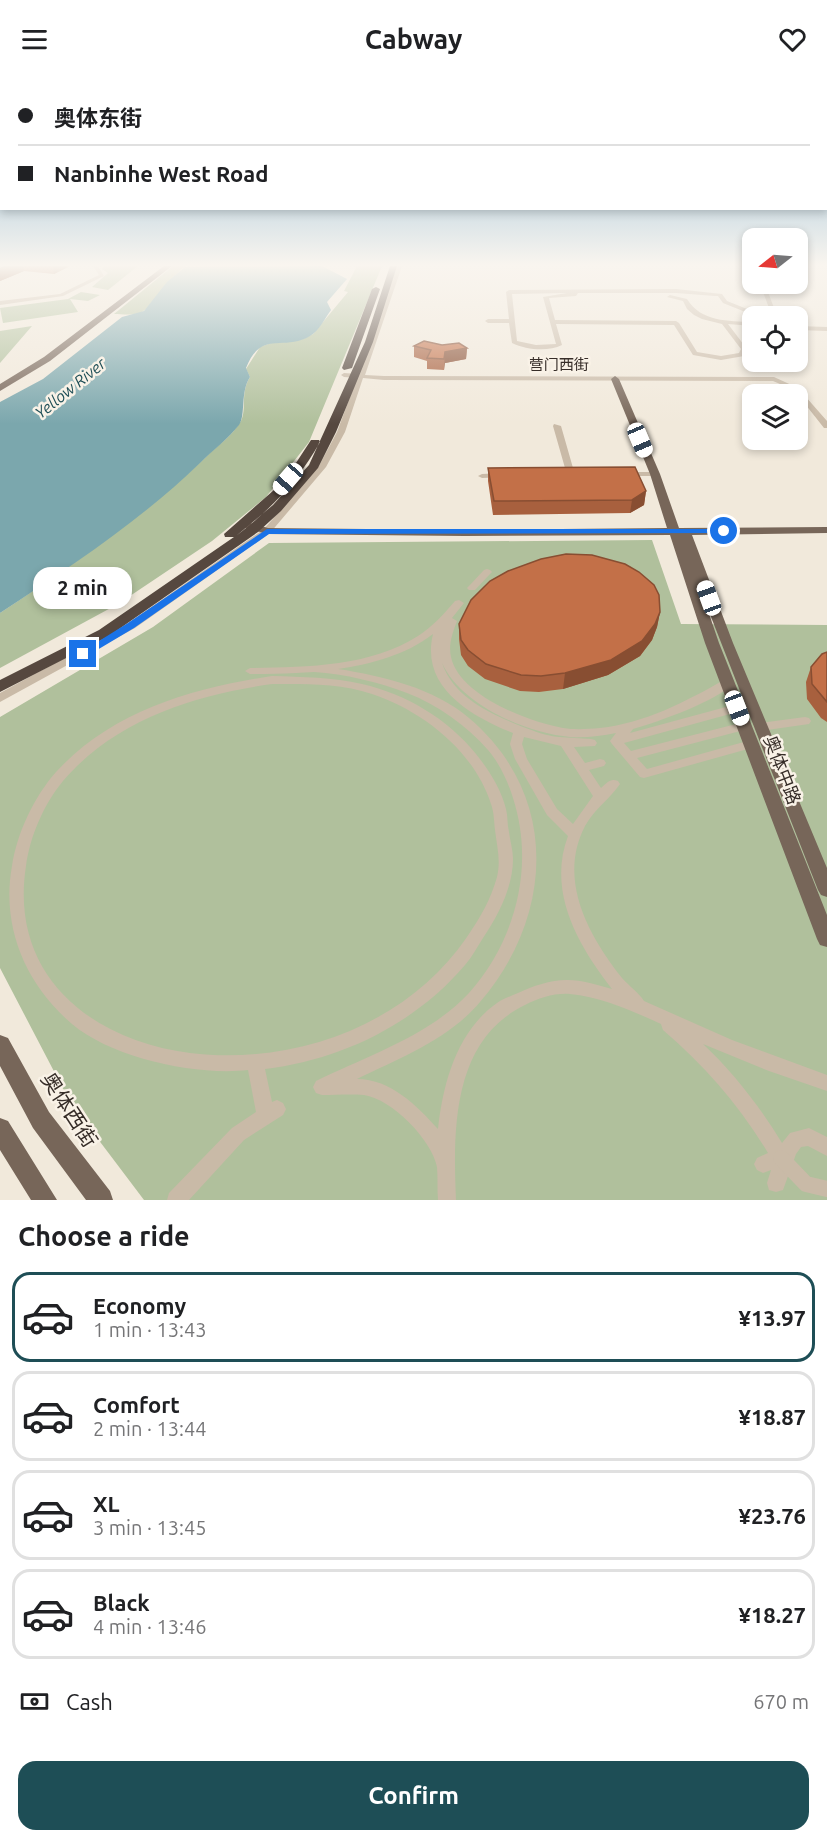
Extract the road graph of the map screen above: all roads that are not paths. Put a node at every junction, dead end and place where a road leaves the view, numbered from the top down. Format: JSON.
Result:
{"nodes":[{"id":1,"x":90,"y":318,"type":"edge"},
{"id":2,"x":101,"y":318,"type":"edge"},
{"id":3,"x":365,"y":318,"type":"edge"},
{"id":4,"x":378,"y":318,"type":"edge"},
{"id":5,"x":379,"y":318,"type":"edge"},
{"id":6,"x":552,"y":318,"type":"edge"},
{"id":7,"x":709,"y":318,"type":"edge"},
{"id":8,"x":488,"y":321,"type":"dead end"},
{"id":9,"x":512,"y":321,"type":"joint"},
{"id":10,"x":553,"y":322,"type":"junction"},
{"id":11,"x":742,"y":322,"type":"edge"},
{"id":12,"x":724,"y":323,"type":"junction"},
{"id":13,"x":808,"y":328,"type":"edge"},
{"id":14,"x":827,"y":329,"type":"edge"},
{"id":15,"x":356,"y":341,"type":"junction"},
{"id":16,"x":370,"y":342,"type":"junction"},
{"id":17,"x":353,"y":375,"type":"junction"},
{"id":18,"x":615,"y":379,"type":"junction"},
{"id":19,"x":0,"y":381,"type":"edge"},
{"id":20,"x":0,"y":388,"type":"edge"},
{"id":21,"x":335,"y":396,"type":"dead end"},
{"id":22,"x":330,"y":406,"type":"dead end"},
{"id":23,"x":556,"y":426,"type":"dead end"},
{"id":24,"x":827,"y":426,"type":"edge"},
{"id":25,"x":619,"y":474,"type":"edge"},
{"id":26,"x":655,"y":474,"type":"junction"},
{"id":27,"x":516,"y":475,"type":"edge"},
{"id":28,"x":560,"y":475,"type":"edge"},
{"id":29,"x":572,"y":475,"type":"junction"},
{"id":30,"x":583,"y":475,"type":"edge"},
{"id":31,"x":482,"y":476,"type":"dead end"},
{"id":32,"x":255,"y":528,"type":"junction"},
{"id":33,"x":827,"y":530,"type":"edge"},
{"id":34,"x":679,"y":531,"type":"junction"},
{"id":35,"x":487,"y":572,"type":"dead end"},
{"id":36,"x":472,"y":588,"type":"dead end"},
{"id":37,"x":459,"y":603,"type":"dead end"},
{"id":38,"x":446,"y":622,"type":"junction"},
{"id":39,"x":315,"y":669,"type":"junction"},
{"id":40,"x":250,"y":671,"type":"dead end"},
{"id":41,"x":0,"y":676,"type":"edge"},
{"id":42,"x":728,"y":683,"type":"junction"},
{"id":43,"x":0,"y":687,"type":"edge"},
{"id":44,"x":0,"y":698,"type":"edge"},
{"id":45,"x":737,"y":708,"type":"junction"},
{"id":46,"x":805,"y":721,"type":"dead end"},
{"id":47,"x":752,"y":726,"type":"junction"},
{"id":48,"x":629,"y":727,"type":"junction"},
{"id":49,"x":520,"y":730,"type":"junction"},
{"id":50,"x":564,"y":741,"type":"junction"},
{"id":51,"x":616,"y":741,"type":"junction"},
{"id":52,"x":591,"y":742,"type":"dead end"},
{"id":53,"x":751,"y":744,"type":"junction"},
{"id":54,"x":629,"y":756,"type":"junction"},
{"id":55,"x":600,"y":763,"type":"dead end"},
{"id":56,"x":582,"y":768,"type":"junction"},
{"id":57,"x":614,"y":784,"type":"dead end"},
{"id":58,"x":599,"y":795,"type":"junction"},
{"id":59,"x":575,"y":834,"type":"junction"},
{"id":60,"x":827,"y":890,"type":"edge"},
{"id":61,"x":827,"y":939,"type":"edge"},
{"id":62,"x":656,"y":1015,"type":"junction"},
{"id":63,"x":0,"y":1046,"type":"edge"},
{"id":64,"x":255,"y":1062,"type":"junction"},
{"id":65,"x":827,"y":1083,"type":"edge"},
{"id":66,"x":0,"y":1129,"type":"edge"},
{"id":67,"x":827,"y":1147,"type":"edge"},
{"id":68,"x":781,"y":1158,"type":"junction"},
{"id":69,"x":444,"y":1163,"type":"junction"},
{"id":70,"x":763,"y":1164,"type":"dead end"},
{"id":71,"x":776,"y":1183,"type":"dead end"},
{"id":72,"x":827,"y":1189,"type":"edge"},
{"id":73,"x":45,"y":1200,"type":"edge"},
{"id":74,"x":101,"y":1200,"type":"edge"},
{"id":75,"x":176,"y":1200,"type":"edge"},
{"id":76,"x":447,"y":1200,"type":"edge"}],
"edges":[{"from":1,"to":19,"type":"main road"},
{"from":2,"to":20,"type":"main road"},
{"from":3,"to":15,"type":"highway"},
{"from":4,"to":16,"type":"highway"},
{"from":5,"to":16,"type":"street"},
{"from":6,"to":10,"type":"street"},
{"from":7,"to":12,"type":"street"},
{"from":8,"to":9,"type":"street"},
{"from":9,"to":10,"type":"street"},
{"from":10,"to":12,"type":"street"},
{"from":11,"to":12,"type":"street"},
{"from":13,"to":14,"type":"street"},
{"from":15,"to":16,"type":"street"},
{"from":15,"to":17,"type":"highway"},
{"from":16,"to":17,"type":"highway"},
{"from":17,"to":18,"type":"street","name":"营门西街"},
{"from":17,"to":21,"type":"highway"},
{"from":17,"to":32,"type":"highway"},
{"from":18,"to":24,"type":"street","name":"营门西街"},
{"from":18,"to":26,"type":"main road","name":"奥体中路"},
{"from":22,"to":32,"type":"highway"},
{"from":23,"to":29,"type":"street"},
{"from":25,"to":26,"type":"street"},
{"from":26,"to":34,"type":"main road","name":"奥体中路"},
{"from":27,"to":31,"type":"street"},
{"from":28,"to":29,"type":"street"},
{"from":29,"to":30,"type":"street"},
{"from":32,"to":34,"type":"main road"},
{"from":32,"to":41,"type":"highway"},
{"from":32,"to":43,"type":"highway"},
{"from":32,"to":44,"type":"street"},
{"from":33,"to":34,"type":"main road"},
{"from":34,"to":42,"type":"main road","name":"奥体中路"},
{"from":34,"to":47,"type":"main road","name":"奥体中路"},
{"from":35,"to":36,"type":"street"},
{"from":37,"to":38,"type":"street"},
{"from":38,"to":39,"type":"street"},
{"from":38,"to":48,"type":"street"},
{"from":38,"to":49,"type":"street"},
{"from":39,"to":40,"type":"street"},
{"from":39,"to":69,"type":"street"},
{"from":42,"to":45,"type":"main road","name":"奥体中路"},
{"from":42,"to":48,"type":"street"},
{"from":45,"to":47,"type":"main road","name":"奥体中路"},
{"from":45,"to":51,"type":"street"},
{"from":46,"to":47,"type":"street"},
{"from":47,"to":53,"type":"main road","name":"奥体中路"},
{"from":47,"to":54,"type":"street"},
{"from":47,"to":60,"type":"main road","name":"奥体中路"},
{"from":48,"to":51,"type":"street"},
{"from":49,"to":50,"type":"street"},
{"from":49,"to":59,"type":"street"},
{"from":50,"to":52,"type":"street"},
{"from":50,"to":56,"type":"street"},
{"from":51,"to":54,"type":"street"},
{"from":53,"to":54,"type":"street"},
{"from":53,"to":61,"type":"main road","name":"奥体中路"},
{"from":55,"to":56,"type":"street"},
{"from":56,"to":58,"type":"street"},
{"from":57,"to":58,"type":"street"},
{"from":58,"to":59,"type":"street"},
{"from":59,"to":62,"type":"street"},
{"from":62,"to":65,"type":"street"},
{"from":62,"to":68,"type":"street"},
{"from":62,"to":69,"type":"street"},
{"from":63,"to":74,"type":"main road","name":"奥体西街"},
{"from":64,"to":64,"type":"street"},
{"from":64,"to":75,"type":"street"},
{"from":66,"to":73,"type":"main road"},
{"from":67,"to":71,"type":"street"},
{"from":68,"to":70,"type":"street"},
{"from":68,"to":72,"type":"street","bridge":true},
{"from":69,"to":76,"type":"street"}]}
